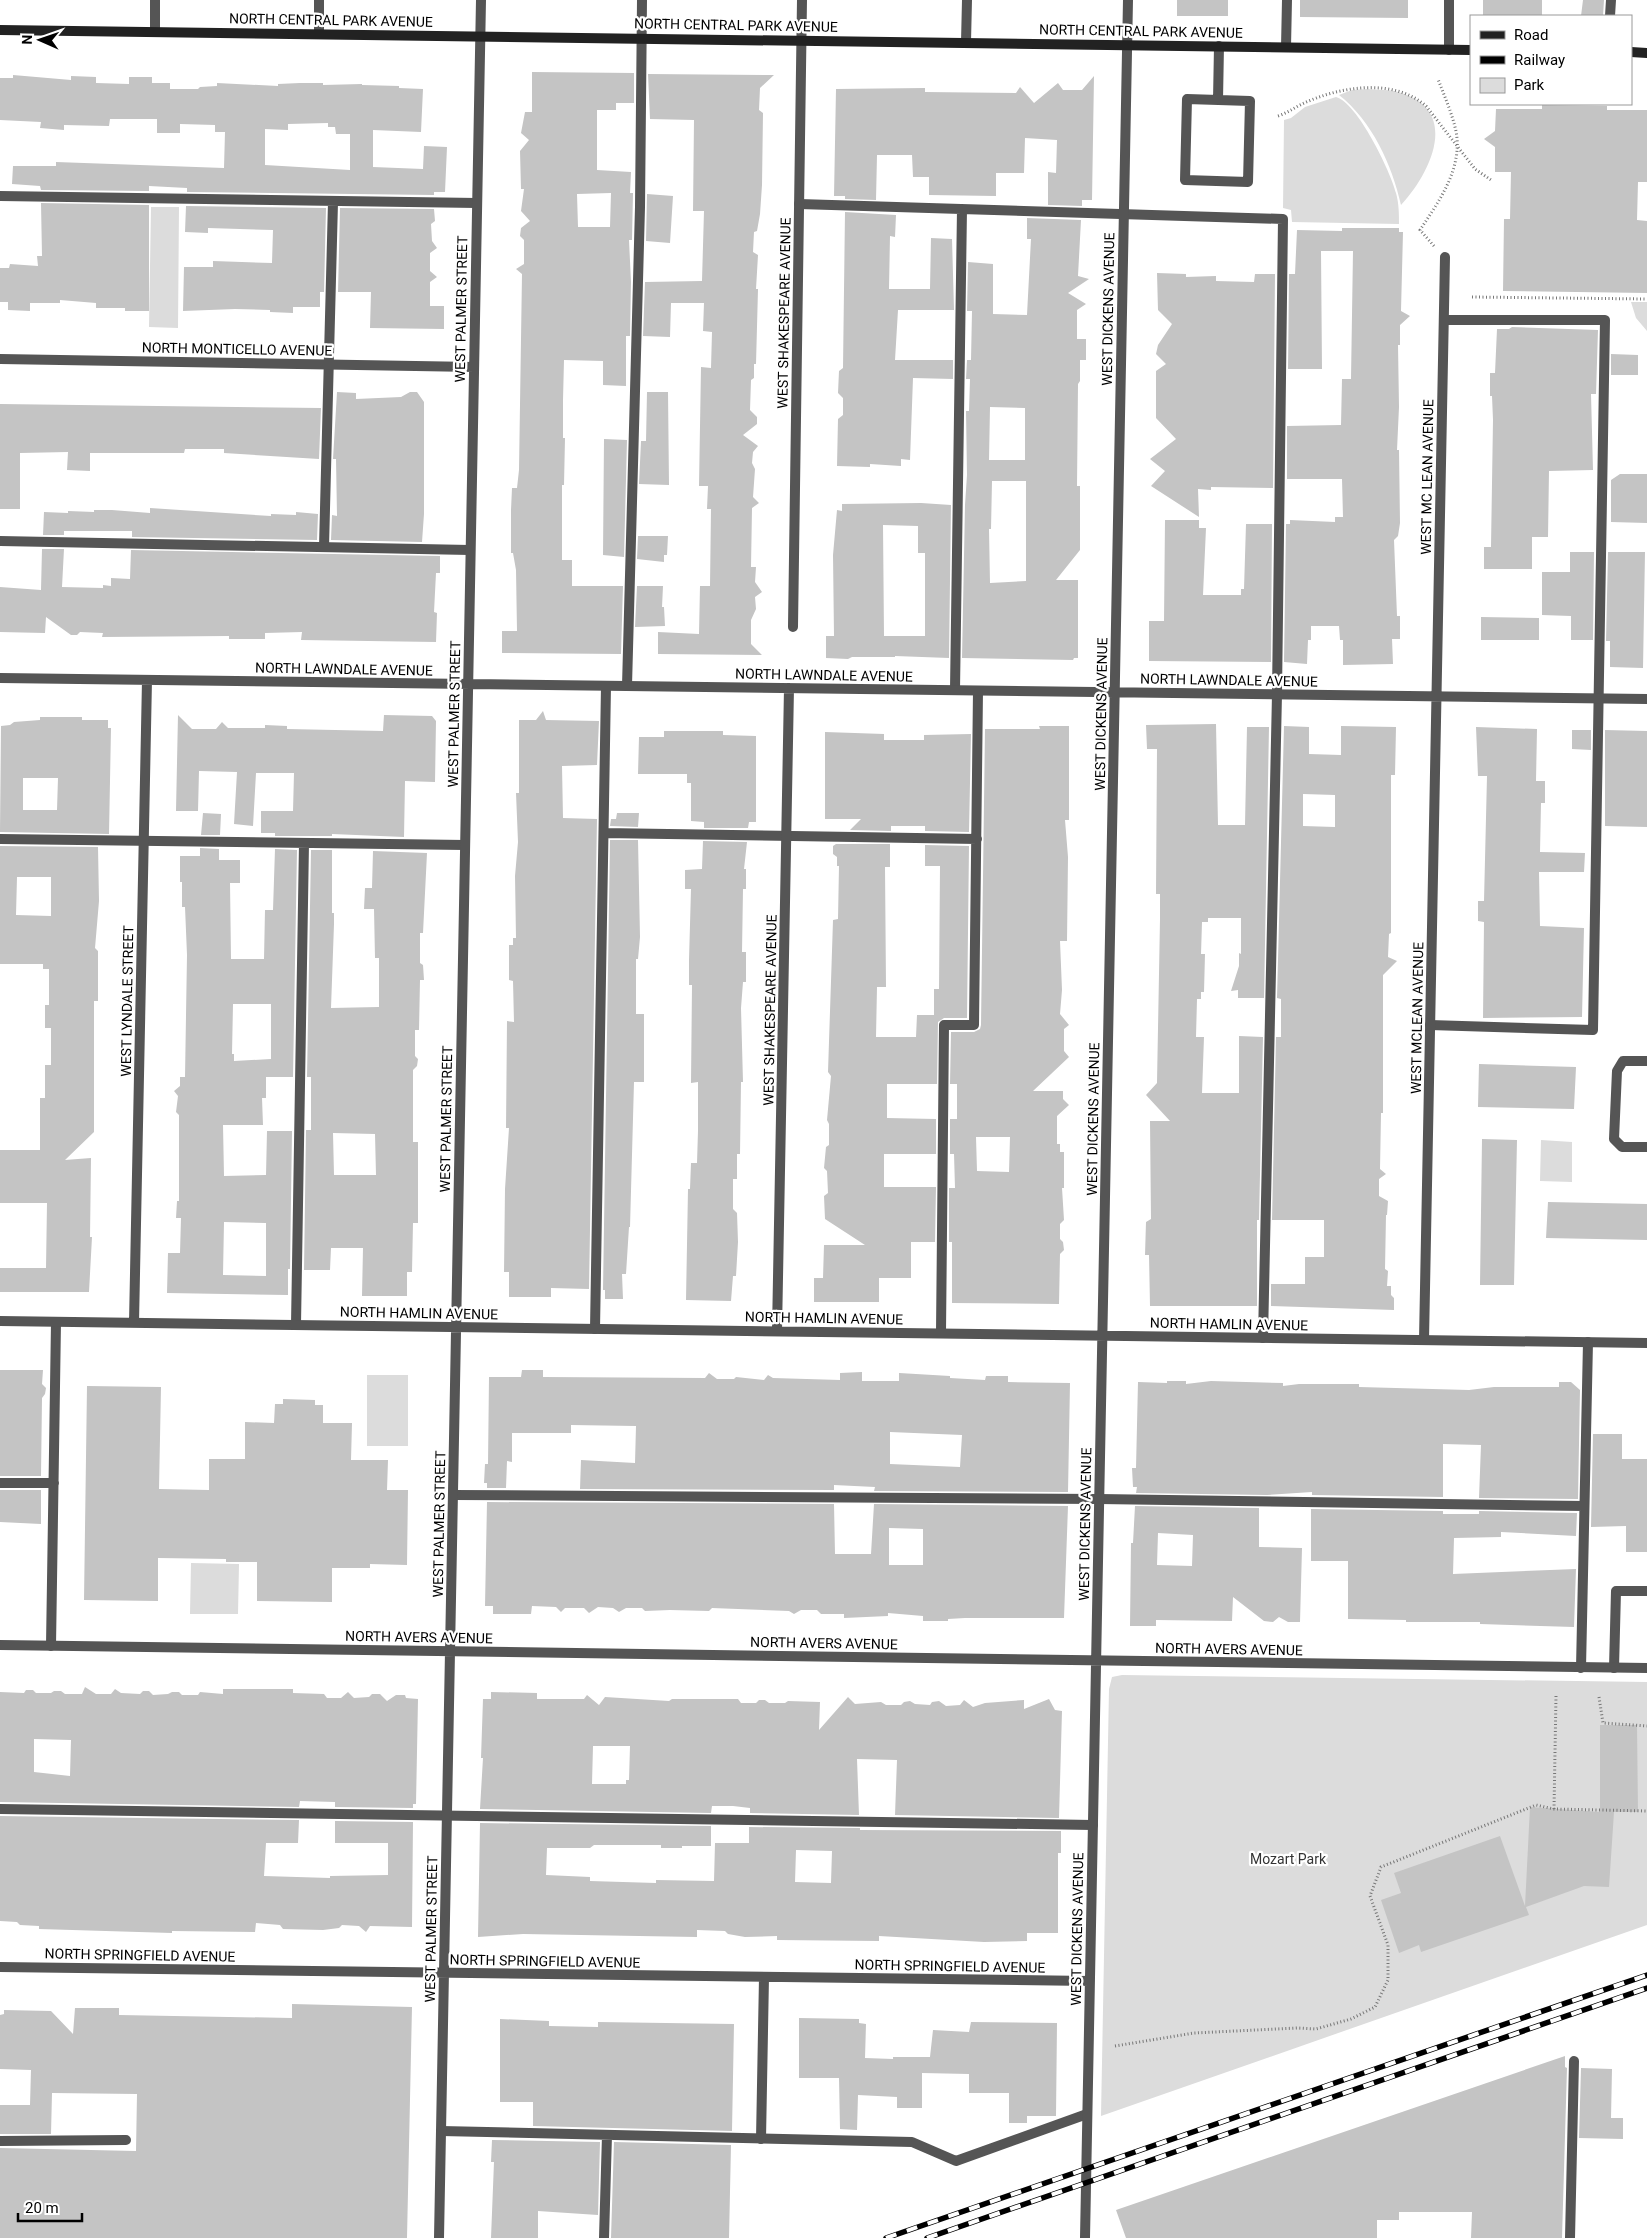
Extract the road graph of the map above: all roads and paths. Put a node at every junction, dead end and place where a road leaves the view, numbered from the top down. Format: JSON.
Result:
{"nodes":[{"id":1,"x":155,"y":0,"type":"edge"},
{"id":2,"x":319,"y":0,"type":"edge"},
{"id":3,"x":481,"y":0,"type":"edge"},
{"id":4,"x":642,"y":0,"type":"edge"},
{"id":5,"x":802,"y":0,"type":"edge"},
{"id":6,"x":967,"y":0,"type":"edge"},
{"id":7,"x":1128,"y":0,"type":"edge"},
{"id":8,"x":1287,"y":0,"type":"edge"},
{"id":9,"x":1449,"y":0,"type":"edge"},
{"id":10,"x":1611,"y":0,"type":"edge"},
{"id":11,"x":1610,"y":15,"type":"edge"},
{"id":12,"x":0,"y":30,"type":"edge"},
{"id":13,"x":155,"y":32,"type":"junction"},
{"id":14,"x":318,"y":34,"type":"junction"},
{"id":15,"x":480,"y":35,"type":"junction"},
{"id":16,"x":642,"y":38,"type":"junction"},
{"id":17,"x":801,"y":40,"type":"junction"},
{"id":18,"x":966,"y":42,"type":"junction"},
{"id":19,"x":1127,"y":45,"type":"junction"},
{"id":20,"x":1219,"y":46,"type":"junction"},
{"id":21,"x":1286,"y":47,"type":"junction"},
{"id":22,"x":1449,"y":50,"type":"junction"},
{"id":23,"x":1470,"y":50,"type":"edge"},
{"id":24,"x":1632,"y":52,"type":"edge"},
{"id":25,"x":1647,"y":53,"type":"edge"},
{"id":26,"x":1438,"y":79,"type":"dead end"},
{"id":27,"x":1218,"y":100,"type":"junction"},
{"id":28,"x":1278,"y":116,"type":"dead end"},
{"id":29,"x":1456,"y":146,"type":"junction"},
{"id":30,"x":1491,"y":180,"type":"dead end"},
{"id":31,"x":0,"y":196,"type":"edge"},
{"id":32,"x":333,"y":202,"type":"junction"},
{"id":33,"x":477,"y":203,"type":"junction"},
{"id":34,"x":799,"y":204,"type":"junction"},
{"id":35,"x":962,"y":209,"type":"junction"},
{"id":36,"x":1124,"y":214,"type":"junction"},
{"id":37,"x":1445,"y":257,"type":"joint"},
{"id":38,"x":1472,"y":297,"type":"dead end"},
{"id":39,"x":1647,"y":299,"type":"edge"},
{"id":40,"x":1444,"y":320,"type":"junction"},
{"id":41,"x":0,"y":359,"type":"edge"},
{"id":42,"x":327,"y":364,"type":"junction"},
{"id":43,"x":474,"y":367,"type":"junction"},
{"id":44,"x":0,"y":541,"type":"edge"},
{"id":45,"x":324,"y":547,"type":"junction"},
{"id":46,"x":470,"y":550,"type":"junction"},
{"id":47,"x":793,"y":627,"type":"dead end"},
{"id":48,"x":0,"y":678,"type":"edge"},
{"id":49,"x":147,"y":680,"type":"junction"},
{"id":50,"x":468,"y":684,"type":"junction"},
{"id":51,"x":606,"y":686,"type":"junction"},
{"id":52,"x":627,"y":686,"type":"junction"},
{"id":53,"x":789,"y":688,"type":"junction"},
{"id":54,"x":955,"y":690,"type":"junction"},
{"id":55,"x":978,"y":690,"type":"junction"},
{"id":56,"x":1115,"y":692,"type":"junction"},
{"id":57,"x":1277,"y":694,"type":"junction"},
{"id":58,"x":1436,"y":696,"type":"junction"},
{"id":59,"x":1599,"y":698,"type":"junction"},
{"id":60,"x":1647,"y":699,"type":"edge"},
{"id":61,"x":604,"y":833,"type":"junction"},
{"id":62,"x":786,"y":836,"type":"junction"},
{"id":63,"x":0,"y":839,"type":"edge"},
{"id":64,"x":978,"y":839,"type":"junction"},
{"id":65,"x":144,"y":841,"type":"junction"},
{"id":66,"x":304,"y":843,"type":"junction"},
{"id":67,"x":465,"y":845,"type":"junction"},
{"id":68,"x":1430,"y":1025,"type":"junction"},
{"id":69,"x":1647,"y":1061,"type":"edge"},
{"id":70,"x":1647,"y":1147,"type":"edge"},
{"id":71,"x":0,"y":1321,"type":"edge"},
{"id":72,"x":56,"y":1322,"type":"junction"},
{"id":73,"x":134,"y":1323,"type":"junction"},
{"id":74,"x":296,"y":1325,"type":"junction"},
{"id":75,"x":456,"y":1327,"type":"junction"},
{"id":76,"x":595,"y":1329,"type":"junction"},
{"id":77,"x":777,"y":1332,"type":"junction"},
{"id":78,"x":941,"y":1334,"type":"junction"},
{"id":79,"x":1102,"y":1336,"type":"junction"},
{"id":80,"x":1263,"y":1338,"type":"junction"},
{"id":81,"x":1424,"y":1340,"type":"junction"},
{"id":82,"x":1588,"y":1342,"type":"junction"},
{"id":83,"x":1647,"y":1343,"type":"edge"},
{"id":84,"x":0,"y":1483,"type":"edge"},
{"id":85,"x":54,"y":1483,"type":"junction"},
{"id":86,"x":453,"y":1495,"type":"junction"},
{"id":87,"x":1099,"y":1499,"type":"junction"},
{"id":88,"x":1584,"y":1506,"type":"junction"},
{"id":89,"x":1647,"y":1591,"type":"edge"},
{"id":90,"x":0,"y":1645,"type":"edge"},
{"id":91,"x":51,"y":1646,"type":"junction"},
{"id":92,"x":450,"y":1651,"type":"junction"},
{"id":93,"x":1096,"y":1661,"type":"junction"},
{"id":94,"x":1581,"y":1668,"type":"junction"},
{"id":95,"x":1614,"y":1668,"type":"junction"},
{"id":96,"x":1647,"y":1668,"type":"edge"},
{"id":97,"x":1556,"y":1696,"type":"dead end"},
{"id":98,"x":1599,"y":1697,"type":"dead end"},
{"id":99,"x":1647,"y":1726,"type":"edge"},
{"id":100,"x":0,"y":1809,"type":"edge"},
{"id":101,"x":1554,"y":1809,"type":"junction"},
{"id":102,"x":1647,"y":1811,"type":"edge"},
{"id":103,"x":447,"y":1816,"type":"junction"},
{"id":104,"x":1093,"y":1825,"type":"junction"},
{"id":105,"x":0,"y":1967,"type":"edge"},
{"id":106,"x":444,"y":1973,"type":"junction"},
{"id":107,"x":764,"y":1977,"type":"junction"},
{"id":108,"x":1090,"y":1981,"type":"junction"},
{"id":109,"x":1116,"y":2046,"type":"dead end"},
{"id":110,"x":1574,"y":2060,"type":"dead end"},
{"id":111,"x":1087,"y":2114,"type":"junction"},
{"id":112,"x":441,"y":2131,"type":"junction"},
{"id":113,"x":607,"y":2135,"type":"junction"},
{"id":114,"x":761,"y":2139,"type":"junction"},
{"id":115,"x":126,"y":2140,"type":"dead end"},
{"id":116,"x":0,"y":2141,"type":"edge"},
{"id":117,"x":439,"y":2238,"type":"edge"},
{"id":118,"x":604,"y":2238,"type":"edge"},
{"id":119,"x":1085,"y":2238,"type":"edge"},
{"id":120,"x":1570,"y":2238,"type":"edge"}],
"edges":[{"from":1,"to":13,"type":"street"},
{"from":2,"to":14,"type":"street"},
{"from":3,"to":15,"type":"street","name":"WEST PALMER STREET"},
{"from":4,"to":16,"type":"street"},
{"from":5,"to":17,"type":"street","name":"WEST SHAKESPEARE AVENUE"},
{"from":6,"to":18,"type":"street"},
{"from":7,"to":19,"type":"street","name":"WEST DICKENS AVENUE"},
{"from":8,"to":21,"type":"street"},
{"from":9,"to":22,"type":"street"},
{"from":10,"to":11,"type":"street"},
{"from":12,"to":13,"type":"street","name":"NORTH CENTRAL PARK AVENUE"},
{"from":13,"to":14,"type":"street","name":"NORTH CENTRAL PARK AVENUE"},
{"from":14,"to":15,"type":"street","name":"NORTH CENTRAL PARK AVENUE"},
{"from":15,"to":16,"type":"street","name":"NORTH CENTRAL PARK AVENUE"},
{"from":15,"to":33,"type":"street","name":"WEST PALMER STREET"},
{"from":16,"to":17,"type":"street","name":"NORTH CENTRAL PARK AVENUE"},
{"from":16,"to":52,"type":"street"},
{"from":17,"to":18,"type":"street","name":"NORTH CENTRAL PARK AVENUE"},
{"from":17,"to":34,"type":"street","name":"WEST SHAKESPEARE AVENUE"},
{"from":18,"to":19,"type":"street","name":"NORTH CENTRAL PARK AVENUE"},
{"from":19,"to":20,"type":"street","name":"NORTH CENTRAL PARK AVENUE"},
{"from":19,"to":36,"type":"street","name":"WEST DICKENS AVENUE"},
{"from":20,"to":21,"type":"street","name":"NORTH CENTRAL PARK AVENUE"},
{"from":20,"to":27,"type":"street"},
{"from":21,"to":22,"type":"street","name":"NORTH CENTRAL PARK AVENUE"},
{"from":22,"to":23,"type":"street","name":"NORTH CENTRAL PARK AVENUE"},
{"from":24,"to":25,"type":"street"},
{"from":26,"to":29,"type":"path"},
{"from":27,"to":27,"type":"street"},
{"from":28,"to":29,"type":"path"},
{"from":29,"to":30,"type":"path"},
{"from":29,"to":37,"type":"path"},
{"from":31,"to":32,"type":"street"},
{"from":32,"to":33,"type":"street"},
{"from":32,"to":42,"type":"street"},
{"from":33,"to":43,"type":"street","name":"WEST PALMER STREET"},
{"from":34,"to":35,"type":"street"},
{"from":34,"to":47,"type":"street","name":"WEST SHAKESPEARE AVENUE"},
{"from":35,"to":36,"type":"street"},
{"from":35,"to":54,"type":"street"},
{"from":36,"to":56,"type":"street","name":"WEST DICKENS AVENUE"},
{"from":36,"to":57,"type":"street"},
{"from":37,"to":40,"type":"street","name":"WEST MC LEAN AVENUE"},
{"from":38,"to":39,"type":"path"},
{"from":40,"to":58,"type":"street","name":"WEST MC LEAN AVENUE"},
{"from":40,"to":59,"type":"street"},
{"from":41,"to":42,"type":"street","name":"NORTH MONTICELLO AVENUE"},
{"from":42,"to":43,"type":"street","name":"NORTH MONTICELLO AVENUE"},
{"from":42,"to":45,"type":"street"},
{"from":43,"to":46,"type":"street","name":"WEST PALMER STREET"},
{"from":44,"to":45,"type":"street"},
{"from":45,"to":46,"type":"street"},
{"from":46,"to":50,"type":"street","name":"WEST PALMER STREET"},
{"from":48,"to":49,"type":"street","name":"NORTH LAWNDALE AVENUE"},
{"from":49,"to":50,"type":"street","name":"NORTH LAWNDALE AVENUE"},
{"from":49,"to":65,"type":"street","name":"WEST LYNDALE STREET"},
{"from":50,"to":51,"type":"street","name":"NORTH LAWNDALE AVENUE"},
{"from":50,"to":67,"type":"street","name":"WEST PALMER STREET"},
{"from":51,"to":52,"type":"street","name":"NORTH LAWNDALE AVENUE"},
{"from":51,"to":61,"type":"street"},
{"from":52,"to":53,"type":"street","name":"NORTH LAWNDALE AVENUE"},
{"from":53,"to":54,"type":"street","name":"NORTH LAWNDALE AVENUE"},
{"from":53,"to":62,"type":"street","name":"WEST SHAKESPEARE AVENUE"},
{"from":54,"to":55,"type":"street","name":"NORTH LAWNDALE AVENUE"},
{"from":55,"to":56,"type":"street","name":"NORTH LAWNDALE AVENUE"},
{"from":55,"to":64,"type":"street"},
{"from":56,"to":57,"type":"street","name":"NORTH LAWNDALE AVENUE"},
{"from":56,"to":79,"type":"street","name":"WEST DICKENS AVENUE"},
{"from":57,"to":58,"type":"street","name":"NORTH LAWNDALE AVENUE"},
{"from":57,"to":80,"type":"street"},
{"from":58,"to":59,"type":"street","name":"NORTH LAWNDALE AVENUE"},
{"from":58,"to":68,"type":"street","name":"WEST MCLEAN AVENUE"},
{"from":59,"to":60,"type":"street","name":"NORTH LAWNDALE AVENUE"},
{"from":59,"to":68,"type":"street"},
{"from":61,"to":62,"type":"street"},
{"from":61,"to":76,"type":"street"},
{"from":62,"to":64,"type":"street"},
{"from":62,"to":77,"type":"street","name":"WEST SHAKESPEARE AVENUE"},
{"from":63,"to":65,"type":"street"},
{"from":64,"to":78,"type":"street"},
{"from":65,"to":66,"type":"street"},
{"from":65,"to":73,"type":"street","name":"WEST LYNDALE STREET"},
{"from":66,"to":67,"type":"street"},
{"from":66,"to":74,"type":"street"},
{"from":67,"to":75,"type":"street","name":"WEST PALMER STREET"},
{"from":68,"to":81,"type":"street","name":"WEST MCLEAN AVENUE"},
{"from":69,"to":70,"type":"street"},
{"from":71,"to":72,"type":"street","name":"NORTH HAMLIN AVENUE"},
{"from":72,"to":73,"type":"street","name":"NORTH HAMLIN AVENUE"},
{"from":72,"to":85,"type":"street"},
{"from":73,"to":74,"type":"street","name":"NORTH HAMLIN AVENUE"},
{"from":74,"to":75,"type":"street","name":"NORTH HAMLIN AVENUE"},
{"from":75,"to":76,"type":"street","name":"NORTH HAMLIN AVENUE"},
{"from":75,"to":86,"type":"street","name":"WEST PALMER STREET"},
{"from":76,"to":77,"type":"street","name":"NORTH HAMLIN AVENUE"},
{"from":77,"to":78,"type":"street","name":"NORTH HAMLIN AVENUE"},
{"from":78,"to":79,"type":"street","name":"NORTH HAMLIN AVENUE"},
{"from":79,"to":80,"type":"street","name":"NORTH HAMLIN AVENUE"},
{"from":79,"to":87,"type":"street","name":"WEST DICKENS AVENUE"},
{"from":80,"to":81,"type":"street","name":"NORTH HAMLIN AVENUE"},
{"from":81,"to":82,"type":"street","name":"NORTH HAMLIN AVENUE"},
{"from":82,"to":83,"type":"street","name":"NORTH HAMLIN AVENUE"},
{"from":82,"to":88,"type":"street"},
{"from":84,"to":85,"type":"street"},
{"from":85,"to":91,"type":"street"},
{"from":86,"to":87,"type":"street"},
{"from":86,"to":92,"type":"street","name":"WEST PALMER STREET"},
{"from":87,"to":88,"type":"street"},
{"from":87,"to":93,"type":"street","name":"WEST DICKENS AVENUE"},
{"from":88,"to":94,"type":"street"},
{"from":89,"to":95,"type":"street"},
{"from":90,"to":91,"type":"street","name":"NORTH AVERS AVENUE"},
{"from":91,"to":92,"type":"street","name":"NORTH AVERS AVENUE"},
{"from":92,"to":93,"type":"street","name":"NORTH AVERS AVENUE"},
{"from":92,"to":103,"type":"street","name":"WEST PALMER STREET"},
{"from":93,"to":94,"type":"street","name":"NORTH AVERS AVENUE"},
{"from":93,"to":104,"type":"street","name":"WEST DICKENS AVENUE"},
{"from":94,"to":95,"type":"street","name":"NORTH AVERS AVENUE"},
{"from":95,"to":96,"type":"street","name":"NORTH AVERS AVENUE"},
{"from":97,"to":101,"type":"path"},
{"from":98,"to":99,"type":"path"},
{"from":100,"to":103,"type":"street"},
{"from":101,"to":102,"type":"path"},
{"from":101,"to":109,"type":"path"},
{"from":103,"to":104,"type":"street"},
{"from":103,"to":106,"type":"street","name":"WEST PALMER STREET"},
{"from":104,"to":108,"type":"street","name":"WEST DICKENS AVENUE"},
{"from":105,"to":106,"type":"street","name":"NORTH SPRINGFIELD AVENUE"},
{"from":106,"to":107,"type":"street","name":"NORTH SPRINGFIELD AVENUE"},
{"from":106,"to":112,"type":"street","name":"WEST PALMER STREET"},
{"from":107,"to":108,"type":"street","name":"NORTH SPRINGFIELD AVENUE"},
{"from":107,"to":114,"type":"street"},
{"from":108,"to":111,"type":"street","name":"WEST DICKENS AVENUE"},
{"from":110,"to":120,"type":"street"},
{"from":111,"to":114,"type":"street"},
{"from":111,"to":119,"type":"street","name":"WEST DICKENS AVENUE"},
{"from":112,"to":113,"type":"street"},
{"from":112,"to":117,"type":"street","name":"WEST PALMER STREET"},
{"from":113,"to":114,"type":"street"},
{"from":113,"to":118,"type":"street"},
{"from":115,"to":116,"type":"street"}]}
